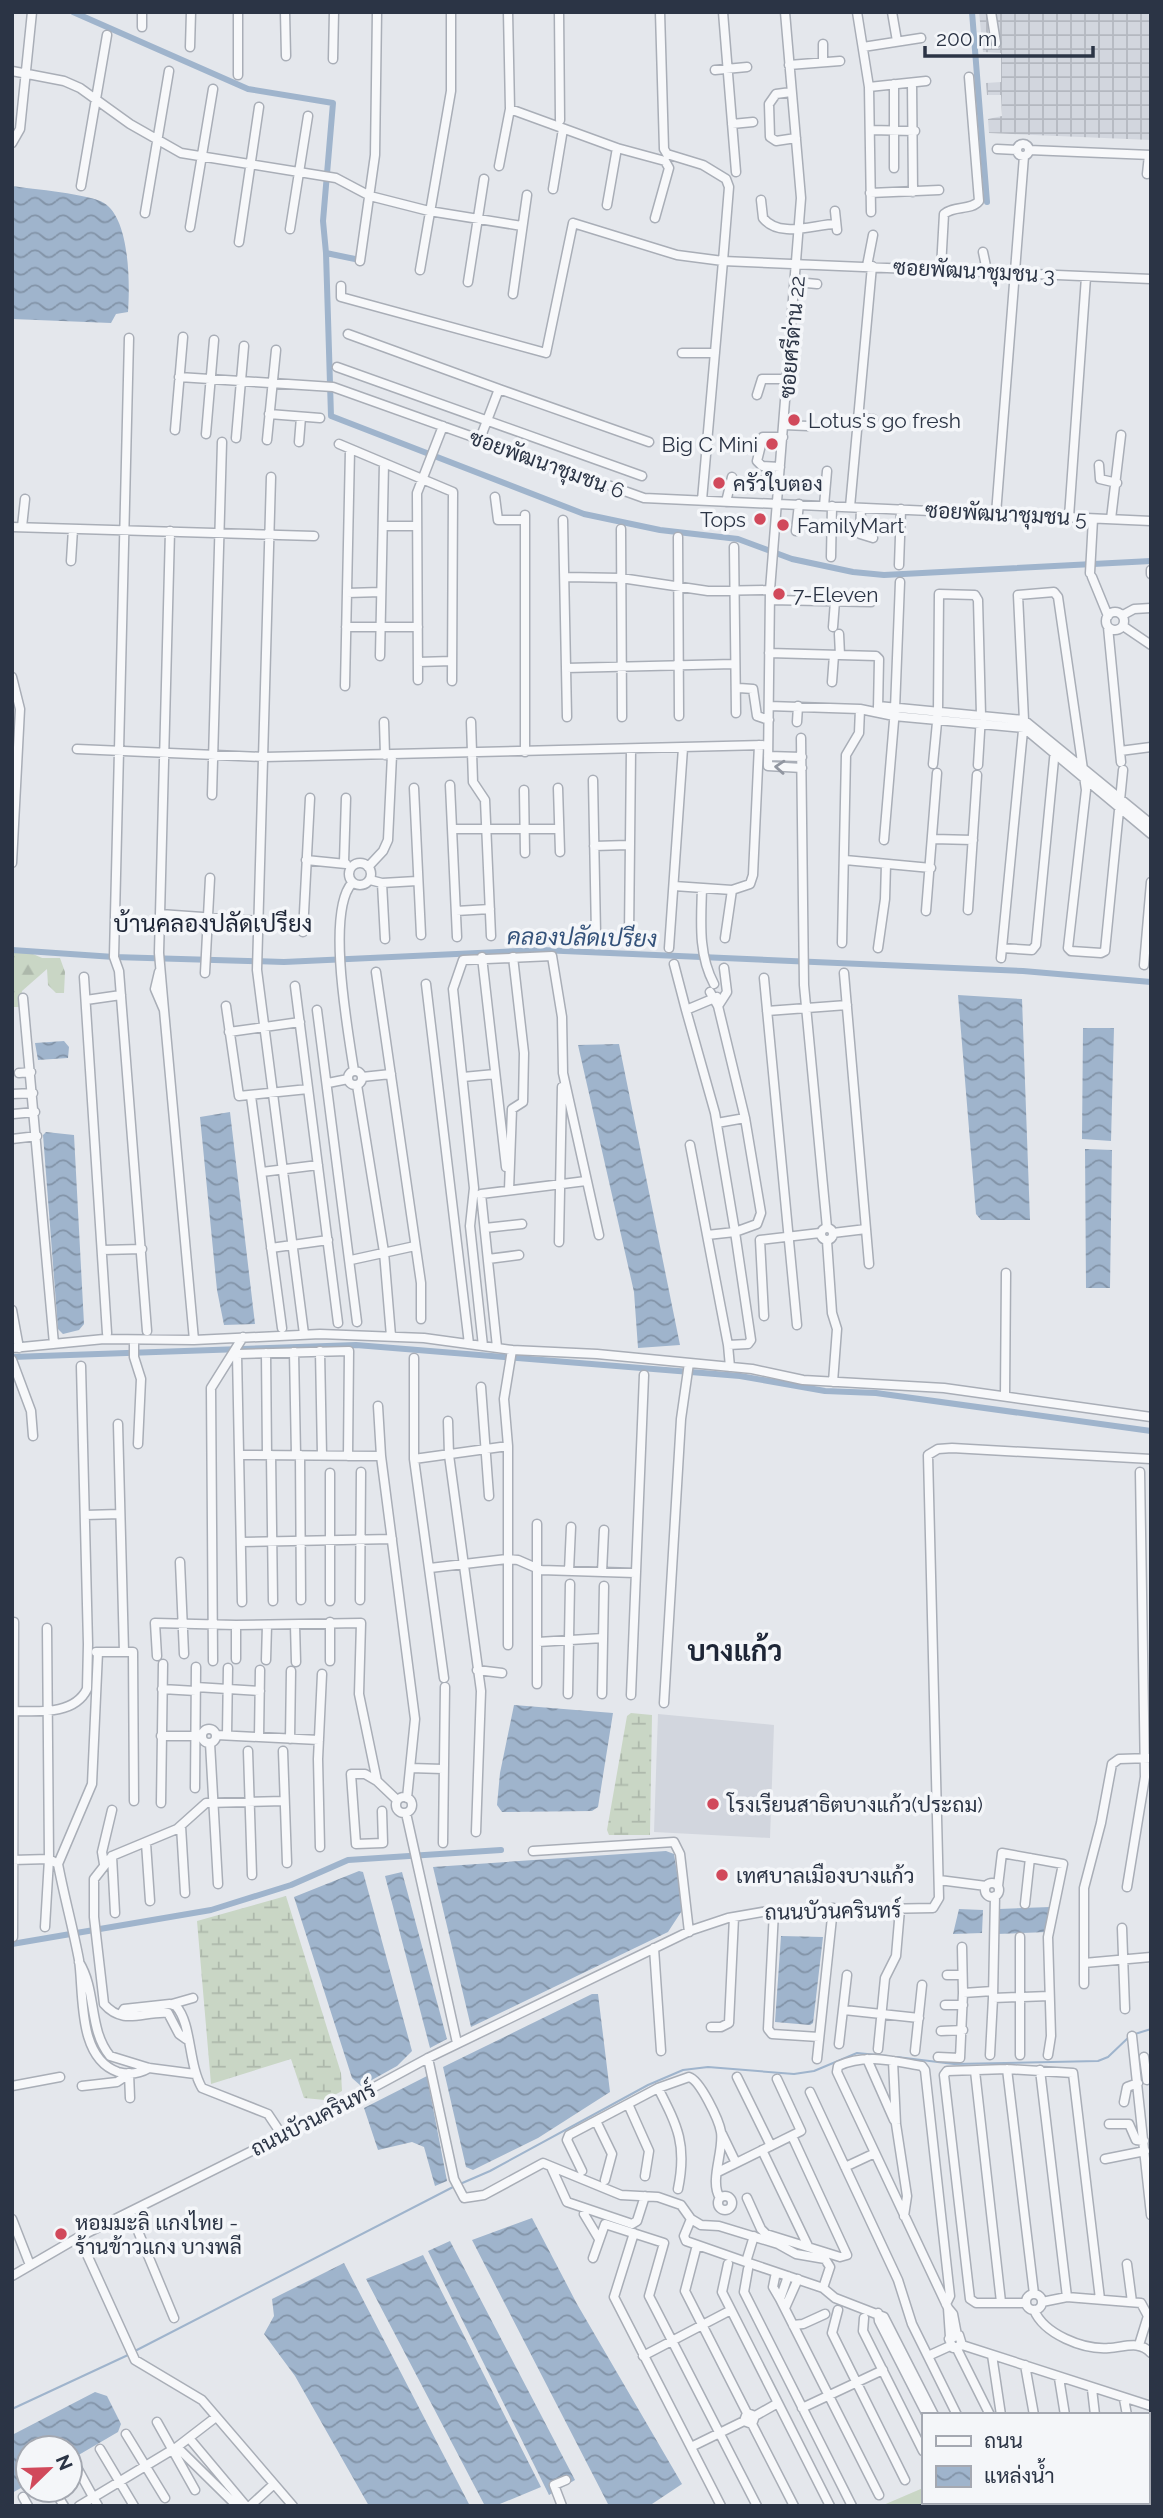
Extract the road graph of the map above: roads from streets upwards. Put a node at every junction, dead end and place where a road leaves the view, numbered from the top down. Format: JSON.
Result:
{"nodes":[{"id":1,"x":32,"y":12,"type":"edge"},
{"id":2,"x":142,"y":12,"type":"edge"},
{"id":3,"x":191,"y":12,"type":"edge"},
{"id":4,"x":238,"y":12,"type":"edge"},
{"id":5,"x":285,"y":12,"type":"edge"},
{"id":6,"x":334,"y":12,"type":"edge"},
{"id":7,"x":377,"y":12,"type":"edge"},
{"id":8,"x":451,"y":12,"type":"edge"},
{"id":9,"x":508,"y":12,"type":"edge"},
{"id":10,"x":559,"y":12,"type":"edge"},
{"id":11,"x":660,"y":12,"type":"edge"},
{"id":12,"x":723,"y":12,"type":"edge"},
{"id":13,"x":785,"y":12,"type":"edge"},
{"id":14,"x":857,"y":12,"type":"edge"},
{"id":15,"x":892,"y":12,"type":"edge"},
{"id":16,"x":990,"y":12,"type":"edge"},
{"id":17,"x":142,"y":27,"type":"dead end"},
{"id":18,"x":107,"y":35,"type":"dead end"},
{"id":19,"x":920,"y":38,"type":"dead end"},
{"id":20,"x":897,"y":41,"type":"junction"},
{"id":21,"x":996,"y":43,"type":"dead end"},
{"id":22,"x":823,"y":44,"type":"dead end"},
{"id":23,"x":190,"y":47,"type":"dead end"},
{"id":24,"x":863,"y":47,"type":"junction"},
{"id":25,"x":286,"y":56,"type":"dead end"},
{"id":26,"x":333,"y":60,"type":"dead end"},
{"id":27,"x":841,"y":61,"type":"dead end"},
{"id":28,"x":823,"y":62,"type":"junction"},
{"id":29,"x":789,"y":65,"type":"junction"},
{"id":30,"x":747,"y":67,"type":"dead end"},
{"id":31,"x":728,"y":68,"type":"junction"},
{"id":32,"x":715,"y":70,"type":"dead end"},
{"id":33,"x":12,"y":71,"type":"edge"},
{"id":34,"x":169,"y":71,"type":"dead end"},
{"id":35,"x":238,"y":75,"type":"dead end"},
{"id":36,"x":26,"y":76,"type":"junction"},
{"id":37,"x":969,"y":77,"type":"dead end"},
{"id":38,"x":926,"y":81,"type":"dead end"},
{"id":39,"x":912,"y":83,"type":"junction"},
{"id":40,"x":894,"y":85,"type":"junction"},
{"id":41,"x":869,"y":87,"type":"junction"},
{"id":42,"x":213,"y":89,"type":"dead end"},
{"id":43,"x":791,"y":92,"type":"junction"},
{"id":44,"x":97,"y":99,"type":"junction"},
{"id":45,"x":259,"y":107,"type":"dead end"},
{"id":46,"x":510,"y":109,"type":"junction"},
{"id":47,"x":308,"y":116,"type":"dead end"},
{"id":48,"x":753,"y":122,"type":"dead end"},
{"id":49,"x":561,"y":124,"type":"junction"},
{"id":50,"x":732,"y":124,"type":"junction"},
{"id":51,"x":870,"y":131,"type":"junction"},
{"id":52,"x":894,"y":131,"type":"junction"},
{"id":53,"x":913,"y":131,"type":"junction"},
{"id":54,"x":796,"y":138,"type":"junction"},
{"id":55,"x":156,"y":141,"type":"junction"},
{"id":56,"x":12,"y":143,"type":"edge"},
{"id":57,"x":617,"y":148,"type":"junction"},
{"id":58,"x":997,"y":149,"type":"dead end"},
{"id":59,"x":1023,"y":152,"type":"junction"},
{"id":60,"x":1150,"y":155,"type":"edge"},
{"id":61,"x":202,"y":159,"type":"junction"},
{"id":62,"x":251,"y":166,"type":"junction"},
{"id":63,"x":499,"y":166,"type":"dead end"},
{"id":64,"x":894,"y":168,"type":"dead end"},
{"id":65,"x":736,"y":172,"type":"dead end"},
{"id":66,"x":298,"y":173,"type":"junction"},
{"id":67,"x":1147,"y":174,"type":"dead end"},
{"id":68,"x":485,"y":179,"type":"dead end"},
{"id":69,"x":81,"y":186,"type":"dead end"},
{"id":70,"x":553,"y":189,"type":"dead end"},
{"id":71,"x":939,"y":190,"type":"dead end"},
{"id":72,"x":913,"y":192,"type":"junction"},
{"id":73,"x":870,"y":193,"type":"junction"},
{"id":74,"x":370,"y":195,"type":"junction"},
{"id":75,"x":527,"y":195,"type":"dead end"},
{"id":76,"x":761,"y":200,"type":"dead end"},
{"id":77,"x":607,"y":205,"type":"dead end"},
{"id":78,"x":429,"y":211,"type":"junction"},
{"id":79,"x":835,"y":211,"type":"dead end"},
{"id":80,"x":870,"y":212,"type":"dead end"},
{"id":81,"x":145,"y":213,"type":"dead end"},
{"id":82,"x":477,"y":217,"type":"junction"},
{"id":83,"x":655,"y":218,"type":"dead end"},
{"id":84,"x":522,"y":226,"type":"junction"},
{"id":85,"x":190,"y":227,"type":"dead end"},
{"id":86,"x":800,"y":228,"type":"junction"},
{"id":87,"x":290,"y":229,"type":"dead end"},
{"id":88,"x":873,"y":235,"type":"dead end"},
{"id":89,"x":239,"y":242,"type":"dead end"},
{"id":90,"x":983,"y":252,"type":"dead end"},
{"id":91,"x":360,"y":261,"type":"dead end"},
{"id":92,"x":723,"y":261,"type":"junction"},
{"id":93,"x":798,"y":262,"type":"junction"},
{"id":94,"x":869,"y":266,"type":"junction"},
{"id":95,"x":941,"y":268,"type":"junction"},
{"id":96,"x":420,"y":270,"type":"dead end"},
{"id":97,"x":987,"y":271,"type":"junction"},
{"id":98,"x":1015,"y":272,"type":"junction"},
{"id":99,"x":1086,"y":277,"type":"junction"},
{"id":100,"x":1151,"y":278,"type":"edge"},
{"id":101,"x":468,"y":282,"type":"dead end"},
{"id":102,"x":796,"y":282,"type":"junction"},
{"id":103,"x":817,"y":284,"type":"dead end"},
{"id":104,"x":341,"y":286,"type":"dead end"},
{"id":105,"x":513,"y":294,"type":"dead end"},
{"id":106,"x":348,"y":334,"type":"dead end"},
{"id":107,"x":183,"y":337,"type":"dead end"},
{"id":108,"x":129,"y":338,"type":"dead end"},
{"id":109,"x":214,"y":340,"type":"dead end"},
{"id":110,"x":244,"y":346,"type":"dead end"},
{"id":111,"x":276,"y":350,"type":"dead end"},
{"id":112,"x":681,"y":353,"type":"dead end"},
{"id":113,"x":715,"y":353,"type":"junction"},
{"id":114,"x":337,"y":367,"type":"dead end"},
{"id":115,"x":179,"y":377,"type":"junction"},
{"id":116,"x":211,"y":379,"type":"junction"},
{"id":117,"x":788,"y":379,"type":"junction"},
{"id":118,"x":242,"y":381,"type":"junction"},
{"id":119,"x":272,"y":384,"type":"junction"},
{"id":120,"x":499,"y":389,"type":"junction"},
{"id":121,"x":757,"y":395,"type":"dead end"},
{"id":122,"x":270,"y":414,"type":"junction"},
{"id":123,"x":300,"y":417,"type":"junction"},
{"id":124,"x":320,"y":418,"type":"dead end"},
{"id":125,"x":488,"y":419,"type":"junction"},
{"id":126,"x":858,"y":419,"type":"junction"},
{"id":127,"x":873,"y":419,"type":"dead end"},
{"id":128,"x":784,"y":425,"type":"junction"},
{"id":129,"x":443,"y":426,"type":"junction"},
{"id":130,"x":808,"y":426,"type":"dead end"},
{"id":131,"x":175,"y":430,"type":"dead end"},
{"id":132,"x":206,"y":434,"type":"dead end"},
{"id":133,"x":1121,"y":435,"type":"dead end"},
{"id":134,"x":236,"y":438,"type":"dead end"},
{"id":135,"x":783,"y":438,"type":"junction"},
{"id":136,"x":480,"y":439,"type":"junction"},
{"id":137,"x":267,"y":440,"type":"dead end"},
{"id":138,"x":222,"y":442,"type":"dead end"},
{"id":139,"x":299,"y":442,"type":"dead end"},
{"id":140,"x":649,"y":442,"type":"dead end"},
{"id":141,"x":339,"y":444,"type":"dead end"},
{"id":142,"x":350,"y":450,"type":"junction"},
{"id":143,"x":384,"y":463,"type":"junction"},
{"id":144,"x":1099,"y":465,"type":"dead end"},
{"id":145,"x":780,"y":467,"type":"junction"},
{"id":146,"x":827,"y":471,"type":"dead end"},
{"id":147,"x":642,"y":476,"type":"dead end"},
{"id":148,"x":271,"y":477,"type":"dead end"},
{"id":149,"x":732,"y":477,"type":"dead end"},
{"id":150,"x":422,"y":480,"type":"junction"},
{"id":151,"x":754,"y":480,"type":"dead end"},
{"id":152,"x":779,"y":482,"type":"junction"},
{"id":153,"x":1117,"y":482,"type":"junction"},
{"id":154,"x":495,"y":497,"type":"dead end"},
{"id":155,"x":25,"y":499,"type":"dead end"},
{"id":156,"x":702,"y":500,"type":"junction"},
{"id":157,"x":726,"y":502,"type":"junction"},
{"id":158,"x":777,"y":503,"type":"junction"},
{"id":159,"x":799,"y":504,"type":"junction"},
{"id":160,"x":828,"y":506,"type":"junction"},
{"id":161,"x":850,"y":508,"type":"junction"},
{"id":162,"x":861,"y":508,"type":"junction"},
{"id":163,"x":901,"y":509,"type":"junction"},
{"id":164,"x":996,"y":513,"type":"junction"},
{"id":165,"x":1069,"y":516,"type":"junction"},
{"id":166,"x":1093,"y":519,"type":"junction"},
{"id":167,"x":1111,"y":519,"type":"junction"},
{"id":168,"x":563,"y":520,"type":"dead end"},
{"id":169,"x":1151,"y":521,"type":"edge"},
{"id":170,"x":383,"y":526,"type":"junction"},
{"id":171,"x":417,"y":526,"type":"junction"},
{"id":172,"x":12,"y":527,"type":"edge"},
{"id":173,"x":22,"y":527,"type":"junction"},
{"id":174,"x":73,"y":529,"type":"junction"},
{"id":175,"x":621,"y":529,"type":"dead end"},
{"id":176,"x":125,"y":530,"type":"junction"},
{"id":177,"x":170,"y":531,"type":"junction"},
{"id":178,"x":796,"y":531,"type":"dead end"},
{"id":179,"x":220,"y":532,"type":"junction"},
{"id":180,"x":270,"y":533,"type":"junction"},
{"id":181,"x":314,"y":536,"type":"dead end"},
{"id":182,"x":678,"y":537,"type":"dead end"},
{"id":183,"x":873,"y":538,"type":"dead end"},
{"id":184,"x":734,"y":547,"type":"dead end"},
{"id":185,"x":831,"y":557,"type":"dead end"},
{"id":186,"x":71,"y":561,"type":"dead end"},
{"id":187,"x":899,"y":565,"type":"dead end"},
{"id":188,"x":566,"y":577,"type":"junction"},
{"id":189,"x":621,"y":578,"type":"junction"},
{"id":190,"x":900,"y":582,"type":"dead end"},
{"id":191,"x":677,"y":588,"type":"junction"},
{"id":192,"x":733,"y":590,"type":"junction"},
{"id":193,"x":770,"y":590,"type":"junction"},
{"id":194,"x":381,"y":592,"type":"junction"},
{"id":195,"x":347,"y":593,"type":"junction"},
{"id":196,"x":770,"y":600,"type":"junction"},
{"id":197,"x":835,"y":601,"type":"junction"},
{"id":198,"x":871,"y":601,"type":"dead end"},
{"id":199,"x":1151,"y":607,"type":"edge"},
{"id":200,"x":1109,"y":615,"type":"junction"},
{"id":201,"x":1123,"y":615,"type":"junction"},
{"id":202,"x":1123,"y":626,"type":"junction"},
{"id":203,"x":346,"y":627,"type":"junction"},
{"id":204,"x":381,"y":627,"type":"junction"},
{"id":205,"x":418,"y":627,"type":"junction"},
{"id":206,"x":1108,"y":627,"type":"junction"},
{"id":207,"x":1149,"y":642,"type":"edge"},
{"id":208,"x":769,"y":653,"type":"junction"},
{"id":209,"x":837,"y":655,"type":"junction"},
{"id":210,"x":380,"y":656,"type":"dead end"},
{"id":211,"x":452,"y":661,"type":"junction"},
{"id":212,"x":418,"y":662,"type":"junction"},
{"id":213,"x":734,"y":664,"type":"junction"},
{"id":214,"x":566,"y":668,"type":"junction"},
{"id":215,"x":622,"y":668,"type":"junction"},
{"id":216,"x":679,"y":668,"type":"junction"},
{"id":217,"x":12,"y":677,"type":"edge"},
{"id":218,"x":418,"y":680,"type":"dead end"},
{"id":219,"x":452,"y":681,"type":"dead end"},
{"id":220,"x":832,"y":682,"type":"dead end"},
{"id":221,"x":345,"y":686,"type":"dead end"},
{"id":222,"x":739,"y":688,"type":"dead end"},
{"id":223,"x":769,"y":706,"type":"junction"},
{"id":224,"x":798,"y":706,"type":"junction"},
{"id":225,"x":20,"y":708,"type":"junction"},
{"id":226,"x":860,"y":709,"type":"junction"},
{"id":227,"x":878,"y":709,"type":"junction"},
{"id":228,"x":895,"y":712,"type":"junction"},
{"id":229,"x":736,"y":713,"type":"dead end"},
{"id":230,"x":12,"y":715,"type":"edge"},
{"id":231,"x":679,"y":716,"type":"dead end"},
{"id":232,"x":938,"y":716,"type":"junction"},
{"id":233,"x":566,"y":717,"type":"dead end"},
{"id":234,"x":622,"y":717,"type":"dead end"},
{"id":235,"x":981,"y":719,"type":"junction"},
{"id":236,"x":769,"y":720,"type":"junction"},
{"id":237,"x":384,"y":722,"type":"dead end"},
{"id":238,"x":471,"y":722,"type":"dead end"},
{"id":239,"x":797,"y":722,"type":"dead end"},
{"id":240,"x":1024,"y":724,"type":"junction"},
{"id":241,"x":802,"y":738,"type":"dead end"},
{"id":242,"x":764,"y":745,"type":"junction"},
{"id":243,"x":1151,"y":747,"type":"edge"},
{"id":244,"x":683,"y":748,"type":"junction"},
{"id":245,"x":77,"y":749,"type":"dead end"},
{"id":246,"x":119,"y":750,"type":"junction"},
{"id":247,"x":631,"y":750,"type":"junction"},
{"id":248,"x":1055,"y":750,"type":"junction"},
{"id":249,"x":1120,"y":751,"type":"junction"},
{"id":250,"x":165,"y":752,"type":"junction"},
{"id":251,"x":525,"y":752,"type":"junction"},
{"id":252,"x":214,"y":753,"type":"junction"},
{"id":253,"x":471,"y":754,"type":"junction"},
{"id":254,"x":388,"y":755,"type":"junction"},
{"id":255,"x":768,"y":756,"type":"junction"},
{"id":256,"x":264,"y":757,"type":"junction"},
{"id":257,"x":802,"y":757,"type":"junction"},
{"id":258,"x":933,"y":764,"type":"dead end"},
{"id":259,"x":978,"y":765,"type":"dead end"},
{"id":260,"x":802,"y":768,"type":"junction"},
{"id":261,"x":937,"y":773,"type":"dead end"},
{"id":262,"x":1084,"y":774,"type":"junction"},
{"id":263,"x":977,"y":775,"type":"dead end"},
{"id":264,"x":593,"y":780,"type":"dead end"},
{"id":265,"x":450,"y":785,"type":"dead end"},
{"id":266,"x":414,"y":788,"type":"dead end"},
{"id":267,"x":558,"y":788,"type":"dead end"},
{"id":268,"x":524,"y":790,"type":"dead end"},
{"id":269,"x":212,"y":795,"type":"dead end"},
{"id":270,"x":310,"y":798,"type":"dead end"},
{"id":271,"x":346,"y":798,"type":"dead end"},
{"id":272,"x":1120,"y":803,"type":"junction"},
{"id":273,"x":1151,"y":824,"type":"edge"},
{"id":274,"x":486,"y":828,"type":"junction"},
{"id":275,"x":524,"y":828,"type":"junction"},
{"id":276,"x":452,"y":829,"type":"junction"},
{"id":277,"x":559,"y":829,"type":"junction"},
{"id":278,"x":1151,"y":834,"type":"edge"},
{"id":279,"x":933,"y":839,"type":"junction"},
{"id":280,"x":884,"y":840,"type":"dead end"},
{"id":281,"x":973,"y":840,"type":"junction"},
{"id":282,"x":628,"y":845,"type":"junction"},
{"id":283,"x":594,"y":846,"type":"junction"},
{"id":284,"x":560,"y":852,"type":"dead end"},
{"id":285,"x":525,"y":853,"type":"dead end"},
{"id":286,"x":306,"y":860,"type":"junction"},
{"id":287,"x":845,"y":860,"type":"junction"},
{"id":288,"x":12,"y":863,"type":"edge"},
{"id":289,"x":348,"y":864,"type":"junction"},
{"id":290,"x":886,"y":864,"type":"junction"},
{"id":291,"x":368,"y":867,"type":"junction"},
{"id":292,"x":931,"y":868,"type":"junction"},
{"id":293,"x":210,"y":878,"type":"dead end"},
{"id":294,"x":370,"y":880,"type":"junction"},
{"id":295,"x":417,"y":881,"type":"junction"},
{"id":296,"x":1151,"y":882,"type":"edge"},
{"id":297,"x":352,"y":883,"type":"junction"},
{"id":298,"x":382,"y":883,"type":"junction"},
{"id":299,"x":674,"y":886,"type":"junction"},
{"id":300,"x":702,"y":888,"type":"junction"},
{"id":301,"x":732,"y":890,"type":"junction"},
{"id":302,"x":490,"y":909,"type":"junction"},
{"id":303,"x":968,"y":910,"type":"dead end"},
{"id":304,"x":456,"y":911,"type":"junction"},
{"id":305,"x":926,"y":911,"type":"dead end"},
{"id":306,"x":160,"y":914,"type":"junction"},
{"id":307,"x":208,"y":918,"type":"junction"},
{"id":308,"x":259,"y":921,"type":"junction"},
{"id":309,"x":303,"y":932,"type":"dead end"},
{"id":310,"x":421,"y":935,"type":"dead end"},
{"id":311,"x":491,"y":936,"type":"dead end"},
{"id":312,"x":457,"y":937,"type":"dead end"},
{"id":313,"x":384,"y":939,"type":"dead end"},
{"id":314,"x":725,"y":939,"type":"dead end"},
{"id":315,"x":842,"y":943,"type":"dead end"},
{"id":316,"x":670,"y":948,"type":"dead end"},
{"id":317,"x":878,"y":948,"type":"dead end"},
{"id":318,"x":1002,"y":948,"type":"junction"},
{"id":319,"x":1147,"y":953,"type":"edge"},
{"id":320,"x":482,"y":957,"type":"junction"},
{"id":321,"x":513,"y":957,"type":"junction"},
{"id":322,"x":1001,"y":958,"type":"dead end"},
{"id":323,"x":674,"y":964,"type":"dead end"},
{"id":324,"x":1144,"y":965,"type":"dead end"},
{"id":325,"x":724,"y":968,"type":"dead end"},
{"id":326,"x":205,"y":970,"type":"dead end"},
{"id":327,"x":376,"y":972,"type":"dead end"},
{"id":328,"x":844,"y":973,"type":"dead end"},
{"id":329,"x":84,"y":977,"type":"dead end"},
{"id":330,"x":764,"y":978,"type":"dead end"},
{"id":331,"x":426,"y":984,"type":"dead end"},
{"id":332,"x":295,"y":986,"type":"dead end"},
{"id":333,"x":714,"y":992,"type":"junction"},
{"id":334,"x":121,"y":995,"type":"junction"},
{"id":335,"x":23,"y":998,"type":"dead end"},
{"id":336,"x":86,"y":1000,"type":"junction"},
{"id":337,"x":847,"y":1005,"type":"junction"},
{"id":338,"x":226,"y":1006,"type":"dead end"},
{"id":339,"x":805,"y":1006,"type":"junction"},
{"id":340,"x":317,"y":1010,"type":"dead end"},
{"id":341,"x":686,"y":1010,"type":"junction"},
{"id":342,"x":767,"y":1011,"type":"junction"},
{"id":343,"x":300,"y":1022,"type":"junction"},
{"id":344,"x":264,"y":1027,"type":"junction"},
{"id":345,"x":229,"y":1031,"type":"junction"},
{"id":346,"x":354,"y":1071,"type":"junction"},
{"id":347,"x":31,"y":1072,"type":"junction"},
{"id":348,"x":19,"y":1073,"type":"dead end"},
{"id":349,"x":563,"y":1073,"type":"junction"},
{"id":350,"x":391,"y":1074,"type":"junction"},
{"id":351,"x":495,"y":1074,"type":"junction"},
{"id":352,"x":362,"y":1077,"type":"junction"},
{"id":353,"x":463,"y":1077,"type":"junction"},
{"id":354,"x":348,"y":1079,"type":"junction"},
{"id":355,"x":327,"y":1083,"type":"junction"},
{"id":356,"x":357,"y":1085,"type":"junction"},
{"id":357,"x":308,"y":1089,"type":"junction"},
{"id":358,"x":33,"y":1093,"type":"junction"},
{"id":359,"x":273,"y":1093,"type":"junction"},
{"id":360,"x":12,"y":1094,"type":"edge"},
{"id":361,"x":251,"y":1096,"type":"junction"},
{"id":362,"x":35,"y":1112,"type":"junction"},
{"id":363,"x":13,"y":1114,"type":"edge"},
{"id":364,"x":745,"y":1118,"type":"junction"},
{"id":365,"x":717,"y":1123,"type":"junction"},
{"id":366,"x":37,"y":1136,"type":"junction"},
{"id":367,"x":12,"y":1139,"type":"edge"},
{"id":368,"x":690,"y":1145,"type":"dead end"},
{"id":369,"x":318,"y":1165,"type":"junction"},
{"id":370,"x":283,"y":1169,"type":"junction"},
{"id":371,"x":262,"y":1172,"type":"junction"},
{"id":372,"x":586,"y":1181,"type":"junction"},
{"id":373,"x":559,"y":1184,"type":"junction"},
{"id":374,"x":509,"y":1190,"type":"junction"},
{"id":375,"x":522,"y":1224,"type":"dead end"},
{"id":376,"x":485,"y":1228,"type":"junction"},
{"id":377,"x":866,"y":1229,"type":"junction"},
{"id":378,"x":735,"y":1231,"type":"junction"},
{"id":379,"x":827,"y":1234,"type":"junction"},
{"id":380,"x":599,"y":1235,"type":"dead end"},
{"id":381,"x":707,"y":1235,"type":"junction"},
{"id":382,"x":790,"y":1236,"type":"junction"},
{"id":383,"x":328,"y":1240,"type":"junction"},
{"id":384,"x":559,"y":1242,"type":"dead end"},
{"id":385,"x":293,"y":1245,"type":"junction"},
{"id":386,"x":415,"y":1246,"type":"junction"},
{"id":387,"x":271,"y":1248,"type":"junction"},
{"id":388,"x":142,"y":1249,"type":"junction"},
{"id":389,"x":102,"y":1250,"type":"junction"},
{"id":390,"x":384,"y":1252,"type":"junction"},
{"id":391,"x":519,"y":1255,"type":"dead end"},
{"id":392,"x":488,"y":1259,"type":"junction"},
{"id":393,"x":351,"y":1260,"type":"junction"},
{"id":394,"x":870,"y":1264,"type":"dead end"},
{"id":395,"x":1006,"y":1273,"type":"dead end"},
{"id":396,"x":12,"y":1310,"type":"edge"},
{"id":397,"x":764,"y":1316,"type":"dead end"},
{"id":398,"x":421,"y":1319,"type":"dead end"},
{"id":399,"x":358,"y":1322,"type":"dead end"},
{"id":400,"x":338,"y":1324,"type":"dead end"},
{"id":401,"x":797,"y":1325,"type":"dead end"},
{"id":402,"x":282,"y":1328,"type":"dead end"},
{"id":403,"x":146,"y":1331,"type":"dead end"},
{"id":404,"x":107,"y":1333,"type":"dead end"},
{"id":405,"x":304,"y":1334,"type":"junction"},
{"id":406,"x":391,"y":1336,"type":"junction"},
{"id":407,"x":243,"y":1337,"type":"junction"},
{"id":408,"x":194,"y":1340,"type":"junction"},
{"id":409,"x":54,"y":1344,"type":"junction"},
{"id":410,"x":469,"y":1344,"type":"junction"},
{"id":411,"x":728,"y":1345,"type":"junction"},
{"id":412,"x":134,"y":1346,"type":"junction"},
{"id":413,"x":482,"y":1346,"type":"junction"},
{"id":414,"x":497,"y":1347,"type":"junction"},
{"id":415,"x":15,"y":1348,"type":"edge"},
{"id":416,"x":320,"y":1351,"type":"junction"},
{"id":417,"x":294,"y":1352,"type":"junction"},
{"id":418,"x":512,"y":1352,"type":"junction"},
{"id":419,"x":266,"y":1353,"type":"junction"},
{"id":420,"x":414,"y":1359,"type":"dead end"},
{"id":421,"x":12,"y":1360,"type":"edge"},
{"id":422,"x":689,"y":1364,"type":"junction"},
{"id":423,"x":82,"y":1366,"type":"dead end"},
{"id":424,"x":730,"y":1367,"type":"junction"},
{"id":425,"x":644,"y":1375,"type":"dead end"},
{"id":426,"x":833,"y":1382,"type":"junction"},
{"id":427,"x":481,"y":1387,"type":"dead end"},
{"id":428,"x":1005,"y":1396,"type":"junction"},
{"id":429,"x":378,"y":1406,"type":"dead end"},
{"id":430,"x":1151,"y":1417,"type":"edge"},
{"id":431,"x":448,"y":1421,"type":"dead end"},
{"id":432,"x":118,"y":1424,"type":"dead end"},
{"id":433,"x":33,"y":1436,"type":"dead end"},
{"id":434,"x":138,"y":1444,"type":"dead end"},
{"id":435,"x":508,"y":1446,"type":"junction"},
{"id":436,"x":485,"y":1450,"type":"junction"},
{"id":437,"x":240,"y":1455,"type":"junction"},
{"id":438,"x":269,"y":1455,"type":"junction"},
{"id":439,"x":298,"y":1455,"type":"junction"},
{"id":440,"x":322,"y":1455,"type":"junction"},
{"id":441,"x":449,"y":1455,"type":"junction"},
{"id":442,"x":348,"y":1456,"type":"junction"},
{"id":443,"x":381,"y":1456,"type":"junction"},
{"id":444,"x":414,"y":1459,"type":"junction"},
{"id":445,"x":1151,"y":1459,"type":"edge"},
{"id":446,"x":361,"y":1472,"type":"dead end"},
{"id":447,"x":1140,"y":1472,"type":"dead end"},
{"id":448,"x":330,"y":1473,"type":"dead end"},
{"id":449,"x":489,"y":1496,"type":"dead end"},
{"id":450,"x":120,"y":1514,"type":"junction"},
{"id":451,"x":85,"y":1515,"type":"junction"},
{"id":452,"x":537,"y":1524,"type":"dead end"},
{"id":453,"x":571,"y":1527,"type":"dead end"},
{"id":454,"x":604,"y":1530,"type":"dead end"},
{"id":455,"x":392,"y":1539,"type":"junction"},
{"id":456,"x":330,"y":1540,"type":"junction"},
{"id":457,"x":360,"y":1540,"type":"junction"},
{"id":458,"x":272,"y":1541,"type":"junction"},
{"id":459,"x":301,"y":1541,"type":"junction"},
{"id":460,"x":241,"y":1542,"type":"junction"},
{"id":461,"x":507,"y":1559,"type":"junction"},
{"id":462,"x":180,"y":1562,"type":"dead end"},
{"id":463,"x":462,"y":1564,"type":"junction"},
{"id":464,"x":430,"y":1568,"type":"junction"},
{"id":465,"x":538,"y":1569,"type":"junction"},
{"id":466,"x":569,"y":1571,"type":"junction"},
{"id":467,"x":603,"y":1572,"type":"junction"},
{"id":468,"x":635,"y":1573,"type":"junction"},
{"id":469,"x":570,"y":1584,"type":"dead end"},
{"id":470,"x":604,"y":1586,"type":"dead end"},
{"id":471,"x":301,"y":1600,"type":"dead end"},
{"id":472,"x":360,"y":1600,"type":"dead end"},
{"id":473,"x":273,"y":1601,"type":"dead end"},
{"id":474,"x":330,"y":1601,"type":"dead end"},
{"id":475,"x":242,"y":1602,"type":"dead end"},
{"id":476,"x":13,"y":1622,"type":"edge"},
{"id":477,"x":330,"y":1622,"type":"junction"},
{"id":478,"x":182,"y":1624,"type":"junction"},
{"id":479,"x":213,"y":1625,"type":"junction"},
{"id":480,"x":236,"y":1625,"type":"junction"},
{"id":481,"x":267,"y":1625,"type":"junction"},
{"id":482,"x":295,"y":1625,"type":"junction"},
{"id":483,"x":47,"y":1628,"type":"dead end"},
{"id":484,"x":1147,"y":1632,"type":"edge"},
{"id":485,"x":603,"y":1638,"type":"junction"},
{"id":486,"x":569,"y":1640,"type":"junction"},
{"id":487,"x":538,"y":1642,"type":"junction"},
{"id":488,"x":508,"y":1645,"type":"dead end"},
{"id":489,"x":93,"y":1652,"type":"junction"},
{"id":490,"x":124,"y":1652,"type":"junction"},
{"id":491,"x":184,"y":1654,"type":"dead end"},
{"id":492,"x":157,"y":1656,"type":"dead end"},
{"id":493,"x":236,"y":1659,"type":"dead end"},
{"id":494,"x":266,"y":1660,"type":"dead end"},
{"id":495,"x":213,"y":1661,"type":"dead end"},
{"id":496,"x":330,"y":1661,"type":"dead end"},
{"id":497,"x":296,"y":1662,"type":"dead end"},
{"id":498,"x":163,"y":1664,"type":"dead end"},
{"id":499,"x":196,"y":1667,"type":"dead end"},
{"id":500,"x":228,"y":1668,"type":"dead end"},
{"id":501,"x":260,"y":1670,"type":"dead end"},
{"id":502,"x":477,"y":1670,"type":"junction"},
{"id":503,"x":292,"y":1671,"type":"dead end"},
{"id":504,"x":502,"y":1672,"type":"dead end"},
{"id":505,"x":322,"y":1674,"type":"dead end"},
{"id":506,"x":537,"y":1684,"type":"dead end"},
{"id":507,"x":162,"y":1689,"type":"junction"},
{"id":508,"x":196,"y":1689,"type":"junction"},
{"id":509,"x":229,"y":1690,"type":"junction"},
{"id":510,"x":260,"y":1691,"type":"junction"},
{"id":511,"x":568,"y":1694,"type":"dead end"},
{"id":512,"x":602,"y":1694,"type":"dead end"},
{"id":513,"x":631,"y":1695,"type":"dead end"},
{"id":514,"x":664,"y":1703,"type":"dead end"},
{"id":515,"x":13,"y":1711,"type":"edge"},
{"id":516,"x":46,"y":1711,"type":"junction"},
{"id":517,"x":199,"y":1735,"type":"junction"},
{"id":518,"x":217,"y":1735,"type":"junction"},
{"id":519,"x":227,"y":1735,"type":"junction"},
{"id":520,"x":161,"y":1736,"type":"junction"},
{"id":521,"x":259,"y":1737,"type":"junction"},
{"id":522,"x":290,"y":1739,"type":"junction"},
{"id":523,"x":319,"y":1740,"type":"junction"},
{"id":524,"x":211,"y":1743,"type":"junction"},
{"id":525,"x":248,"y":1751,"type":"dead end"},
{"id":526,"x":283,"y":1751,"type":"dead end"},
{"id":527,"x":1148,"y":1758,"type":"edge"},
{"id":528,"x":410,"y":1768,"type":"junction"},
{"id":529,"x":443,"y":1769,"type":"junction"},
{"id":530,"x":377,"y":1781,"type":"junction"},
{"id":531,"x":195,"y":1788,"type":"dead end"},
{"id":532,"x":407,"y":1798,"type":"junction"},
{"id":533,"x":397,"y":1800,"type":"junction"},
{"id":534,"x":134,"y":1801,"type":"dead end"},
{"id":535,"x":213,"y":1801,"type":"junction"},
{"id":536,"x":284,"y":1801,"type":"junction"},
{"id":537,"x":249,"y":1802,"type":"junction"},
{"id":538,"x":161,"y":1803,"type":"dead end"},
{"id":539,"x":112,"y":1810,"type":"dead end"},
{"id":540,"x":382,"y":1811,"type":"dead end"},
{"id":541,"x":406,"y":1814,"type":"junction"},
{"id":542,"x":181,"y":1826,"type":"junction"},
{"id":543,"x":476,"y":1832,"type":"dead end"},
{"id":544,"x":146,"y":1843,"type":"junction"},
{"id":545,"x":443,"y":1843,"type":"dead end"},
{"id":546,"x":320,"y":1847,"type":"dead end"},
{"id":547,"x":533,"y":1851,"type":"dead end"},
{"id":548,"x":112,"y":1856,"type":"junction"},
{"id":549,"x":1030,"y":1858,"type":"junction"},
{"id":550,"x":49,"y":1859,"type":"junction"},
{"id":551,"x":12,"y":1860,"type":"edge"},
{"id":552,"x":287,"y":1863,"type":"dead end"},
{"id":553,"x":58,"y":1864,"type":"junction"},
{"id":554,"x":104,"y":1864,"type":"junction"},
{"id":555,"x":252,"y":1875,"type":"dead end"},
{"id":556,"x":939,"y":1880,"type":"junction"},
{"id":557,"x":218,"y":1884,"type":"dead end"},
{"id":558,"x":986,"y":1886,"type":"junction"},
{"id":559,"x":998,"y":1886,"type":"junction"},
{"id":560,"x":1127,"y":1887,"type":"dead end"},
{"id":561,"x":185,"y":1893,"type":"dead end"},
{"id":562,"x":995,"y":1896,"type":"junction"},
{"id":563,"x":150,"y":1901,"type":"dead end"},
{"id":564,"x":1025,"y":1904,"type":"dead end"},
{"id":565,"x":833,"y":1908,"type":"junction"},
{"id":566,"x":900,"y":1909,"type":"junction"},
{"id":567,"x":774,"y":1910,"type":"junction"},
{"id":568,"x":115,"y":1913,"type":"dead end"},
{"id":569,"x":734,"y":1917,"type":"junction"},
{"id":570,"x":45,"y":1927,"type":"dead end"},
{"id":571,"x":1122,"y":1928,"type":"dead end"},
{"id":572,"x":689,"y":1932,"type":"junction"},
{"id":573,"x":13,"y":1937,"type":"edge"},
{"id":574,"x":1020,"y":1937,"type":"dead end"},
{"id":575,"x":962,"y":1947,"type":"dead end"},
{"id":576,"x":654,"y":1948,"type":"junction"},
{"id":577,"x":1151,"y":1957,"type":"edge"},
{"id":578,"x":1123,"y":1958,"type":"junction"},
{"id":579,"x":1084,"y":1963,"type":"junction"},
{"id":580,"x":847,"y":1975,"type":"dead end"},
{"id":581,"x":947,"y":1975,"type":"dead end"},
{"id":582,"x":962,"y":1975,"type":"junction"},
{"id":583,"x":1084,"y":1984,"type":"dead end"},
{"id":584,"x":922,"y":1985,"type":"dead end"},
{"id":585,"x":963,"y":1993,"type":"junction"},
{"id":586,"x":993,"y":1994,"type":"junction"},
{"id":587,"x":1049,"y":1996,"type":"junction"},
{"id":588,"x":1022,"y":1997,"type":"junction"},
{"id":589,"x":193,"y":1998,"type":"dead end"},
{"id":590,"x":172,"y":2004,"type":"junction"},
{"id":591,"x":944,"y":2005,"type":"dead end"},
{"id":592,"x":963,"y":2005,"type":"junction"},
{"id":593,"x":1125,"y":2009,"type":"dead end"},
{"id":594,"x":844,"y":2010,"type":"junction"},
{"id":595,"x":121,"y":2014,"type":"junction"},
{"id":596,"x":881,"y":2014,"type":"junction"},
{"id":597,"x":183,"y":2018,"type":"junction"},
{"id":598,"x":919,"y":2018,"type":"junction"},
{"id":599,"x":174,"y":2022,"type":"junction"},
{"id":600,"x":710,"y":2027,"type":"dead end"},
{"id":601,"x":941,"y":2031,"type":"dead end"},
{"id":602,"x":963,"y":2031,"type":"junction"},
{"id":603,"x":92,"y":2032,"type":"junction"},
{"id":604,"x":1132,"y":2036,"type":"dead end"},
{"id":605,"x":819,"y":2037,"type":"junction"},
{"id":606,"x":186,"y":2039,"type":"junction"},
{"id":607,"x":457,"y":2043,"type":"junction"},
{"id":608,"x":839,"y":2044,"type":"dead end"},
{"id":609,"x":878,"y":2049,"type":"dead end"},
{"id":610,"x":661,"y":2051,"type":"dead end"},
{"id":611,"x":915,"y":2051,"type":"dead end"},
{"id":612,"x":990,"y":2055,"type":"dead end"},
{"id":613,"x":1020,"y":2055,"type":"dead end"},
{"id":614,"x":1048,"y":2055,"type":"dead end"},
{"id":615,"x":938,"y":2057,"type":"dead end"},
{"id":616,"x":1144,"y":2057,"type":"dead end"},
{"id":617,"x":428,"y":2058,"type":"junction"},
{"id":618,"x":817,"y":2059,"type":"dead end"},
{"id":619,"x":867,"y":2059,"type":"junction"},
{"id":620,"x":893,"y":2061,"type":"junction"},
{"id":621,"x":128,"y":2063,"type":"junction"},
{"id":622,"x":149,"y":2068,"type":"junction"},
{"id":623,"x":1007,"y":2069,"type":"junction"},
{"id":624,"x":1040,"y":2070,"type":"junction"},
{"id":625,"x":975,"y":2071,"type":"junction"},
{"id":626,"x":129,"y":2074,"type":"junction"},
{"id":627,"x":195,"y":2074,"type":"junction"},
{"id":628,"x":60,"y":2077,"type":"dead end"},
{"id":629,"x":737,"y":2077,"type":"dead end"},
{"id":630,"x":777,"y":2079,"type":"dead end"},
{"id":631,"x":1143,"y":2081,"type":"edge"},
{"id":632,"x":12,"y":2086,"type":"edge"},
{"id":633,"x":82,"y":2086,"type":"dead end"},
{"id":634,"x":658,"y":2088,"type":"junction"},
{"id":635,"x":810,"y":2092,"type":"dead end"},
{"id":636,"x":130,"y":2098,"type":"dead end"},
{"id":637,"x":1124,"y":2102,"type":"dead end"},
{"id":638,"x":628,"y":2104,"type":"junction"},
{"id":639,"x":596,"y":2121,"type":"junction"},
{"id":640,"x":896,"y":2124,"type":"junction"},
{"id":641,"x":1109,"y":2124,"type":"dead end"},
{"id":642,"x":720,"y":2132,"type":"junction"},
{"id":643,"x":282,"y":2135,"type":"junction"},
{"id":644,"x":792,"y":2136,"type":"junction"},
{"id":645,"x":1146,"y":2141,"type":"edge"},
{"id":646,"x":771,"y":2146,"type":"junction"},
{"id":647,"x":762,"y":2150,"type":"junction"},
{"id":648,"x":875,"y":2153,"type":"junction"},
{"id":649,"x":1105,"y":2159,"type":"dead end"},
{"id":650,"x":736,"y":2163,"type":"junction"},
{"id":651,"x":845,"y":2167,"type":"junction"},
{"id":652,"x":552,"y":2169,"type":"junction"},
{"id":653,"x":582,"y":2171,"type":"dead end"},
{"id":654,"x":718,"y":2172,"type":"junction"},
{"id":655,"x":645,"y":2176,"type":"dead end"},
{"id":656,"x":605,"y":2180,"type":"dead end"},
{"id":657,"x":678,"y":2189,"type":"dead end"},
{"id":658,"x":645,"y":2196,"type":"junction"},
{"id":659,"x":747,"y":2198,"type":"dead end"},
{"id":660,"x":130,"y":2212,"type":"junction"},
{"id":661,"x":584,"y":2214,"type":"dead end"},
{"id":662,"x":1151,"y":2215,"type":"edge"},
{"id":663,"x":904,"y":2217,"type":"junction"},
{"id":664,"x":12,"y":2219,"type":"edge"},
{"id":665,"x":691,"y":2219,"type":"junction"},
{"id":666,"x":719,"y":2226,"type":"junction"},
{"id":667,"x":634,"y":2233,"type":"junction"},
{"id":668,"x":754,"y":2236,"type":"junction"},
{"id":669,"x":79,"y":2237,"type":"junction"},
{"id":670,"x":599,"y":2239,"type":"junction"},
{"id":671,"x":697,"y":2245,"type":"junction"},
{"id":672,"x":808,"y":2246,"type":"junction"},
{"id":673,"x":593,"y":2258,"type":"dead end"},
{"id":674,"x":728,"y":2264,"type":"dead end"},
{"id":675,"x":1128,"y":2264,"type":"dead end"},
{"id":676,"x":30,"y":2265,"type":"junction"},
{"id":677,"x":747,"y":2266,"type":"junction"},
{"id":678,"x":12,"y":2276,"type":"edge"},
{"id":679,"x":788,"y":2276,"type":"junction"},
{"id":680,"x":775,"y":2277,"type":"dead end"},
{"id":681,"x":798,"y":2279,"type":"junction"},
{"id":682,"x":823,"y":2288,"type":"junction"},
{"id":683,"x":1034,"y":2294,"type":"junction"},
{"id":684,"x":1067,"y":2297,"type":"junction"},
{"id":685,"x":780,"y":2299,"type":"junction"},
{"id":686,"x":1100,"y":2300,"type":"junction"},
{"id":687,"x":1002,"y":2302,"type":"junction"},
{"id":688,"x":1042,"y":2302,"type":"junction"},
{"id":689,"x":1132,"y":2302,"type":"junction"},
{"id":690,"x":1026,"y":2303,"type":"junction"},
{"id":691,"x":947,"y":2306,"type":"junction"},
{"id":692,"x":785,"y":2308,"type":"junction"},
{"id":693,"x":838,"y":2310,"type":"dead end"},
{"id":694,"x":1034,"y":2310,"type":"junction"},
{"id":695,"x":731,"y":2311,"type":"junction"},
{"id":696,"x":825,"y":2314,"type":"dead end"},
{"id":697,"x":174,"y":2318,"type":"dead end"},
{"id":698,"x":864,"y":2318,"type":"dead end"},
{"id":699,"x":701,"y":2325,"type":"junction"},
{"id":700,"x":793,"y":2325,"type":"junction"},
{"id":701,"x":672,"y":2341,"type":"junction"},
{"id":702,"x":955,"y":2342,"type":"junction"},
{"id":703,"x":1139,"y":2346,"type":"junction"},
{"id":704,"x":1151,"y":2353,"type":"edge"},
{"id":705,"x":992,"y":2355,"type":"junction"},
{"id":706,"x":643,"y":2356,"type":"junction"},
{"id":707,"x":928,"y":2356,"type":"junction"},
{"id":708,"x":902,"y":2358,"type":"junction"},
{"id":709,"x":1025,"y":2365,"type":"junction"},
{"id":710,"x":883,"y":2370,"type":"junction"},
{"id":711,"x":1059,"y":2378,"type":"junction"},
{"id":712,"x":856,"y":2382,"type":"junction"},
{"id":713,"x":1092,"y":2389,"type":"junction"},
{"id":714,"x":830,"y":2395,"type":"junction"},
{"id":715,"x":1124,"y":2399,"type":"junction"},
{"id":716,"x":778,"y":2403,"type":"junction"},
{"id":717,"x":1151,"y":2406,"type":"edge"},
{"id":718,"x":802,"y":2408,"type":"junction"},
{"id":719,"x":926,"y":2413,"type":"edge"},
{"id":720,"x":933,"y":2413,"type":"edge"},
{"id":721,"x":956,"y":2413,"type":"edge"},
{"id":722,"x":989,"y":2413,"type":"edge"},
{"id":723,"x":1001,"y":2413,"type":"edge"},
{"id":724,"x":1034,"y":2413,"type":"edge"},
{"id":725,"x":1065,"y":2413,"type":"edge"},
{"id":726,"x":1095,"y":2413,"type":"edge"},
{"id":727,"x":1127,"y":2413,"type":"edge"},
{"id":728,"x":216,"y":2417,"type":"junction"},
{"id":729,"x":749,"y":2418,"type":"junction"},
{"id":730,"x":157,"y":2422,"type":"dead end"},
{"id":731,"x":720,"y":2433,"type":"junction"},
{"id":732,"x":126,"y":2434,"type":"dead end"},
{"id":733,"x":189,"y":2438,"type":"junction"},
{"id":734,"x":691,"y":2447,"type":"junction"},
{"id":735,"x":175,"y":2448,"type":"junction"},
{"id":736,"x":100,"y":2449,"type":"dead end"},
{"id":737,"x":922,"y":2449,"type":"edge"},
{"id":738,"x":146,"y":2466,"type":"junction"},
{"id":739,"x":84,"y":2480,"type":"edge"},
{"id":740,"x":566,"y":2480,"type":"dead end"},
{"id":741,"x":905,"y":2480,"type":"dead end"},
{"id":742,"x":119,"y":2482,"type":"junction"},
{"id":743,"x":274,"y":2484,"type":"junction"},
{"id":744,"x":195,"y":2490,"type":"dead end"},
{"id":745,"x":879,"y":2495,"type":"dead end"},
{"id":746,"x":93,"y":2497,"type":"junction"},
{"id":747,"x":165,"y":2498,"type":"dead end"},
{"id":748,"x":79,"y":2506,"type":"edge"},
{"id":749,"x":99,"y":2506,"type":"edge"},
{"id":750,"x":134,"y":2506,"type":"edge"},
{"id":751,"x":237,"y":2506,"type":"edge"},
{"id":752,"x":248,"y":2506,"type":"edge"},
{"id":753,"x":293,"y":2506,"type":"edge"},
{"id":754,"x":562,"y":2506,"type":"edge"},
{"id":755,"x":721,"y":2506,"type":"edge"},
{"id":756,"x":757,"y":2506,"type":"edge"},
{"id":757,"x":794,"y":2506,"type":"edge"},
{"id":758,"x":830,"y":2506,"type":"edge"},
{"id":759,"x":852,"y":2506,"type":"edge"}],
"edges":[{"from":1,"to":36,"type":"street"},
{"from":2,"to":17,"type":"street"},
{"from":3,"to":23,"type":"street"},
{"from":4,"to":35,"type":"street"},
{"from":5,"to":25,"type":"street"},
{"from":6,"to":26,"type":"street"},
{"from":7,"to":74,"type":"street"},
{"from":8,"to":78,"type":"street"},
{"from":9,"to":46,"type":"street"},
{"from":10,"to":49,"type":"street"},
{"from":11,"to":92,"type":"street"},
{"from":12,"to":31,"type":"street"},
{"from":13,"to":29,"type":"street","name":"ซอยศรีด่าน 22"},
{"from":14,"to":24,"type":"street"},
{"from":15,"to":20,"type":"street"},
{"from":16,"to":21,"type":"street"},
{"from":18,"to":44,"type":"street"},
{"from":19,"to":20,"type":"street"},
{"from":20,"to":24,"type":"street"},
{"from":22,"to":28,"type":"street"},
{"from":24,"to":41,"type":"street"},
{"from":27,"to":28,"type":"street"},
{"from":28,"to":29,"type":"street"},
{"from":29,"to":43,"type":"street","name":"ซอยศรีด่าน 22"},
{"from":30,"to":31,"type":"street"},
{"from":31,"to":32,"type":"street"},
{"from":31,"to":50,"type":"street"},
{"from":33,"to":36,"type":"street"},
{"from":34,"to":55,"type":"street"},
{"from":36,"to":44,"type":"street"},
{"from":36,"to":56,"type":"street"},
{"from":37,"to":95,"type":"street"},
{"from":38,"to":39,"type":"street"},
{"from":39,"to":40,"type":"street"},
{"from":39,"to":53,"type":"street"},
{"from":40,"to":41,"type":"street"},
{"from":40,"to":52,"type":"street"},
{"from":41,"to":51,"type":"street"},
{"from":42,"to":61,"type":"street"},
{"from":43,"to":54,"type":"street","name":"ซอยศรีด่าน 22"},
{"from":43,"to":54,"type":"street"},
{"from":44,"to":55,"type":"street"},
{"from":44,"to":69,"type":"street"},
{"from":45,"to":62,"type":"street"},
{"from":46,"to":49,"type":"street"},
{"from":46,"to":63,"type":"street"},
{"from":47,"to":66,"type":"street"},
{"from":48,"to":50,"type":"street"},
{"from":49,"to":57,"type":"street"},
{"from":49,"to":70,"type":"street"},
{"from":50,"to":65,"type":"street"},
{"from":51,"to":52,"type":"street"},
{"from":51,"to":73,"type":"street"},
{"from":52,"to":53,"type":"street"},
{"from":52,"to":64,"type":"street"},
{"from":53,"to":72,"type":"street"},
{"from":54,"to":86,"type":"street","name":"ซอยศรีด่าน 22"},
{"from":55,"to":61,"type":"street"},
{"from":55,"to":81,"type":"street"},
{"from":57,"to":77,"type":"street"},
{"from":57,"to":83,"type":"street"},
{"from":58,"to":59,"type":"street"},
{"from":59,"to":60,"type":"street"},
{"from":59,"to":98,"type":"street"},
{"from":60,"to":67,"type":"street"},
{"from":61,"to":62,"type":"street"},
{"from":61,"to":85,"type":"street"},
{"from":62,"to":66,"type":"street"},
{"from":62,"to":89,"type":"street"},
{"from":66,"to":74,"type":"street"},
{"from":66,"to":87,"type":"street"},
{"from":68,"to":82,"type":"street"},
{"from":71,"to":72,"type":"street"},
{"from":72,"to":73,"type":"street"},
{"from":73,"to":80,"type":"street"},
{"from":74,"to":78,"type":"street"},
{"from":74,"to":91,"type":"street"},
{"from":75,"to":84,"type":"street"},
{"from":76,"to":86,"type":"street"},
{"from":78,"to":82,"type":"street"},
{"from":78,"to":96,"type":"street"},
{"from":79,"to":86,"type":"street"},
{"from":82,"to":84,"type":"street"},
{"from":82,"to":101,"type":"street"},
{"from":84,"to":105,"type":"street"},
{"from":86,"to":93,"type":"street","name":"ซอยศรีด่าน 22"},
{"from":88,"to":94,"type":"street"},
{"from":90,"to":97,"type":"street"},
{"from":92,"to":93,"type":"street","name":"ซอยพัฒนาชุมชน 3"},
{"from":92,"to":104,"type":"street","name":"ซอยพัฒนาชุมชน 3"},
{"from":92,"to":113,"type":"street"},
{"from":93,"to":94,"type":"street","name":"ซอยพัฒนาชุมชน 3"},
{"from":93,"to":102,"type":"street","name":"ซอยศรีด่าน 22"},
{"from":94,"to":95,"type":"street","name":"ซอยพัฒนาชุมชน 3"},
{"from":94,"to":126,"type":"street"},
{"from":95,"to":97,"type":"street","name":"ซอยพัฒนาชุมชน 3"},
{"from":97,"to":98,"type":"street","name":"ซอยพัฒนาชุมชน 3"},
{"from":98,"to":99,"type":"street","name":"ซอยพัฒนาชุมชน 3"},
{"from":98,"to":164,"type":"street"},
{"from":99,"to":100,"type":"street","name":"ซอยพัฒนาชุมชน 3"},
{"from":99,"to":165,"type":"street"},
{"from":102,"to":103,"type":"street"},
{"from":102,"to":117,"type":"street","name":"ซอยศรีด่าน 22"},
{"from":106,"to":120,"type":"street"},
{"from":107,"to":115,"type":"street"},
{"from":108,"to":176,"type":"street"},
{"from":109,"to":116,"type":"street"},
{"from":110,"to":118,"type":"street"},
{"from":111,"to":119,"type":"street"},
{"from":112,"to":113,"type":"street"},
{"from":113,"to":156,"type":"street"},
{"from":114,"to":125,"type":"street"},
{"from":115,"to":116,"type":"street","name":"ซอยพัฒนาชุมชน 6"},
{"from":115,"to":131,"type":"street"},
{"from":116,"to":118,"type":"street","name":"ซอยพัฒนาชุมชน 6"},
{"from":116,"to":132,"type":"street"},
{"from":117,"to":121,"type":"street"},
{"from":117,"to":128,"type":"street","name":"ซอยศรีด่าน 22"},
{"from":118,"to":119,"type":"street","name":"ซอยพัฒนาชุมชน 6"},
{"from":118,"to":134,"type":"street"},
{"from":119,"to":122,"type":"street"},
{"from":119,"to":129,"type":"street","name":"ซอยพัฒนาชุมชน 6"},
{"from":120,"to":125,"type":"street"},
{"from":120,"to":140,"type":"street"},
{"from":122,"to":123,"type":"street"},
{"from":122,"to":137,"type":"street"},
{"from":123,"to":124,"type":"street"},
{"from":123,"to":139,"type":"street"},
{"from":125,"to":136,"type":"street"},
{"from":125,"to":147,"type":"street"},
{"from":126,"to":127,"type":"street"},
{"from":126,"to":161,"type":"street"},
{"from":128,"to":130,"type":"street"},
{"from":128,"to":135,"type":"street","name":"ซอยศรีด่าน 22"},
{"from":129,"to":136,"type":"street","name":"ซอยพัฒนาชุมชน 6"},
{"from":129,"to":150,"type":"street"},
{"from":133,"to":153,"type":"street"},
{"from":135,"to":145,"type":"street","name":"ซอยศรีด่าน 22"},
{"from":135,"to":145,"type":"street"},
{"from":136,"to":156,"type":"street","name":"ซอยพัฒนาชุมชน 6"},
{"from":138,"to":179,"type":"street"},
{"from":141,"to":142,"type":"street"},
{"from":142,"to":143,"type":"street"},
{"from":142,"to":195,"type":"street"},
{"from":143,"to":150,"type":"street"},
{"from":143,"to":170,"type":"street"},
{"from":144,"to":153,"type":"street"},
{"from":145,"to":152,"type":"street","name":"ซอยศรีด่าน 22"},
{"from":146,"to":160,"type":"street"},
{"from":148,"to":180,"type":"street"},
{"from":149,"to":157,"type":"street"},
{"from":150,"to":171,"type":"street"},
{"from":150,"to":211,"type":"street"},
{"from":151,"to":152,"type":"street"},
{"from":152,"to":158,"type":"street","name":"ซอยศรีด่าน 22"},
{"from":153,"to":167,"type":"street"},
{"from":154,"to":251,"type":"street"},
{"from":155,"to":173,"type":"street"},
{"from":156,"to":157,"type":"street","name":"ซอยพัฒนาชุมชน 6"},
{"from":157,"to":158,"type":"street","name":"ซอยพัฒนาชุมชน 6"},
{"from":158,"to":159,"type":"street","name":"ซอยพัฒนาชุมชน 5"},
{"from":158,"to":193,"type":"street","name":"ซอยศรีด่าน 22"},
{"from":159,"to":160,"type":"street","name":"ซอยพัฒนาชุมชน 5"},
{"from":159,"to":178,"type":"street"},
{"from":160,"to":161,"type":"street","name":"ซอยพัฒนาชุมชน 5"},
{"from":160,"to":185,"type":"street"},
{"from":161,"to":162,"type":"street","name":"ซอยพัฒนาชุมชน 5"},
{"from":162,"to":163,"type":"street","name":"ซอยพัฒนาชุมชน 5"},
{"from":162,"to":183,"type":"street"},
{"from":163,"to":164,"type":"street","name":"ซอยพัฒนาชุมชน 5"},
{"from":163,"to":187,"type":"street"},
{"from":164,"to":165,"type":"street","name":"ซอยพัฒนาชุมชน 5"},
{"from":165,"to":166,"type":"street","name":"ซอยพัฒนาชุมชน 5"},
{"from":166,"to":167,"type":"street","name":"ซอยพัฒนาชุมชน 5"},
{"from":166,"to":200,"type":"street"},
{"from":167,"to":169,"type":"street","name":"ซอยพัฒนาชุมชน 5"},
{"from":168,"to":188,"type":"street"},
{"from":170,"to":171,"type":"street"},
{"from":170,"to":194,"type":"street"},
{"from":171,"to":205,"type":"street"},
{"from":172,"to":173,"type":"street"},
{"from":173,"to":174,"type":"street"},
{"from":174,"to":176,"type":"street"},
{"from":174,"to":186,"type":"street"},
{"from":175,"to":189,"type":"street"},
{"from":176,"to":177,"type":"street"},
{"from":176,"to":246,"type":"street"},
{"from":177,"to":179,"type":"street"},
{"from":177,"to":250,"type":"street"},
{"from":179,"to":180,"type":"street"},
{"from":179,"to":252,"type":"street"},
{"from":180,"to":181,"type":"street"},
{"from":180,"to":256,"type":"street"},
{"from":182,"to":191,"type":"street"},
{"from":184,"to":192,"type":"street"},
{"from":188,"to":189,"type":"street"},
{"from":188,"to":214,"type":"street"},
{"from":189,"to":191,"type":"street"},
{"from":189,"to":215,"type":"street"},
{"from":190,"to":228,"type":"street"},
{"from":191,"to":192,"type":"street"},
{"from":191,"to":216,"type":"street"},
{"from":192,"to":193,"type":"street"},
{"from":192,"to":213,"type":"street"},
{"from":193,"to":196,"type":"street","name":"ซอยศรีด่าน 22"},
{"from":194,"to":195,"type":"street"},
{"from":194,"to":204,"type":"street"},
{"from":195,"to":203,"type":"street"},
{"from":196,"to":197,"type":"street"},
{"from":196,"to":208,"type":"street","name":"ซอยศรีด่าน 22"},
{"from":197,"to":198,"type":"street"},
{"from":197,"to":209,"type":"street"},
{"from":199,"to":201,"type":"street"},
{"from":200,"to":201,"type":"street"},
{"from":200,"to":206,"type":"street"},
{"from":201,"to":202,"type":"street"},
{"from":202,"to":206,"type":"street"},
{"from":202,"to":207,"type":"street"},
{"from":203,"to":204,"type":"street"},
{"from":203,"to":221,"type":"street"},
{"from":204,"to":205,"type":"street"},
{"from":204,"to":210,"type":"street"},
{"from":205,"to":212,"type":"street"},
{"from":206,"to":249,"type":"street"},
{"from":208,"to":209,"type":"street"},
{"from":208,"to":223,"type":"street","name":"ซอยศรีด่าน 22"},
{"from":209,"to":220,"type":"street"},
{"from":209,"to":227,"type":"street"},
{"from":211,"to":212,"type":"street"},
{"from":211,"to":219,"type":"street"},
{"from":212,"to":218,"type":"street"},
{"from":213,"to":216,"type":"street"},
{"from":213,"to":229,"type":"street"},
{"from":214,"to":215,"type":"street"},
{"from":214,"to":233,"type":"street"},
{"from":215,"to":216,"type":"street"},
{"from":215,"to":234,"type":"street"},
{"from":216,"to":231,"type":"street"},
{"from":217,"to":225,"type":"street"},
{"from":222,"to":236,"type":"street"},
{"from":223,"to":224,"type":"street"},
{"from":223,"to":236,"type":"street","name":"ซอยศรีด่าน 22"},
{"from":224,"to":226,"type":"street"},
{"from":224,"to":239,"type":"street"},
{"from":225,"to":230,"type":"street"},
{"from":225,"to":288,"type":"street"},
{"from":226,"to":227,"type":"street"},
{"from":226,"to":287,"type":"street"},
{"from":227,"to":228,"type":"street"},
{"from":228,"to":232,"type":"street"},
{"from":228,"to":280,"type":"street"},
{"from":232,"to":235,"type":"street"},
{"from":232,"to":235,"type":"street"},
{"from":232,"to":258,"type":"street"},
{"from":235,"to":240,"type":"street"},
{"from":235,"to":259,"type":"street"},
{"from":236,"to":242,"type":"street","name":"ซอยศรีด่าน 22"},
{"from":237,"to":254,"type":"street"},
{"from":238,"to":253,"type":"street"},
{"from":240,"to":248,"type":"street"},
{"from":240,"to":262,"type":"street"},
{"from":240,"to":318,"type":"street"},
{"from":241,"to":257,"type":"street"},
{"from":242,"to":244,"type":"street"},
{"from":242,"to":255,"type":"street"},
{"from":242,"to":301,"type":"street"},
{"from":243,"to":249,"type":"street"},
{"from":244,"to":247,"type":"street"},
{"from":244,"to":299,"type":"street"},
{"from":245,"to":246,"type":"street"},
{"from":246,"to":250,"type":"street"},
{"from":246,"to":334,"type":"street"},
{"from":247,"to":251,"type":"street"},
{"from":247,"to":282,"type":"street"},
{"from":248,"to":262,"type":"street"},
{"from":248,"to":318,"type":"street"},
{"from":249,"to":272,"type":"street"},
{"from":250,"to":252,"type":"street"},
{"from":250,"to":306,"type":"street"},
{"from":251,"to":253,"type":"street"},
{"from":252,"to":256,"type":"street"},
{"from":252,"to":269,"type":"street"},
{"from":253,"to":254,"type":"street"},
{"from":253,"to":274,"type":"street"},
{"from":254,"to":256,"type":"street"},
{"from":254,"to":291,"type":"street"},
{"from":255,"to":257,"type":"street"},
{"from":260,"to":255,"type":"street","one_way":true},
{"from":256,"to":308,"type":"street"},
{"from":257,"to":260,"type":"street"},
{"from":260,"to":339,"type":"street"},
{"from":261,"to":279,"type":"street"},
{"from":262,"to":272,"type":"street"},
{"from":262,"to":272,"type":"street"},
{"from":263,"to":281,"type":"street"},
{"from":264,"to":283,"type":"street"},
{"from":265,"to":276,"type":"street"},
{"from":266,"to":295,"type":"street"},
{"from":267,"to":277,"type":"street"},
{"from":268,"to":275,"type":"street"},
{"from":270,"to":286,"type":"street"},
{"from":271,"to":289,"type":"street"},
{"from":272,"to":273,"type":"street"},
{"from":272,"to":278,"type":"street"},
{"from":274,"to":275,"type":"street"},
{"from":274,"to":276,"type":"street"},
{"from":274,"to":302,"type":"street"},
{"from":275,"to":277,"type":"street"},
{"from":275,"to":285,"type":"street"},
{"from":276,"to":304,"type":"street"},
{"from":277,"to":284,"type":"street"},
{"from":279,"to":281,"type":"street"},
{"from":279,"to":292,"type":"street"},
{"from":281,"to":303,"type":"street"},
{"from":282,"to":283,"type":"street"},
{"from":282,"to":283,"type":"street"},
{"from":286,"to":289,"type":"street"},
{"from":286,"to":309,"type":"street"},
{"from":287,"to":290,"type":"street"},
{"from":287,"to":315,"type":"street"},
{"from":289,"to":291,"type":"street"},
{"from":289,"to":297,"type":"street"},
{"from":290,"to":292,"type":"street"},
{"from":290,"to":317,"type":"street"},
{"from":291,"to":294,"type":"street"},
{"from":292,"to":305,"type":"street"},
{"from":293,"to":307,"type":"street"},
{"from":294,"to":297,"type":"street"},
{"from":294,"to":298,"type":"street"},
{"from":295,"to":298,"type":"street"},
{"from":295,"to":310,"type":"street"},
{"from":296,"to":319,"type":"street"},
{"from":297,"to":346,"type":"street"},
{"from":298,"to":313,"type":"street"},
{"from":299,"to":300,"type":"street"},
{"from":299,"to":316,"type":"street"},
{"from":300,"to":301,"type":"street"},
{"from":300,"to":333,"type":"street"},
{"from":301,"to":314,"type":"street"},
{"from":302,"to":304,"type":"street"},
{"from":302,"to":311,"type":"street"},
{"from":304,"to":312,"type":"street"},
{"from":306,"to":307,"type":"street"},
{"from":306,"to":408,"type":"street"},
{"from":307,"to":308,"type":"street"},
{"from":307,"to":326,"type":"street"},
{"from":308,"to":344,"type":"street"},
{"from":318,"to":322,"type":"street"},
{"from":319,"to":324,"type":"street"},
{"from":320,"to":321,"type":"street"},
{"from":320,"to":351,"type":"street"},
{"from":320,"to":353,"type":"street"},
{"from":321,"to":349,"type":"street"},
{"from":321,"to":374,"type":"street"},
{"from":323,"to":341,"type":"street"},
{"from":325,"to":333,"type":"street"},
{"from":327,"to":350,"type":"street"},
{"from":328,"to":337,"type":"street"},
{"from":329,"to":336,"type":"street"},
{"from":330,"to":342,"type":"street"},
{"from":331,"to":410,"type":"street"},
{"from":332,"to":343,"type":"street"},
{"from":333,"to":341,"type":"street"},
{"from":333,"to":364,"type":"street"},
{"from":334,"to":336,"type":"street"},
{"from":334,"to":388,"type":"street"},
{"from":335,"to":347,"type":"street"},
{"from":336,"to":389,"type":"street"},
{"from":337,"to":339,"type":"street"},
{"from":337,"to":377,"type":"street"},
{"from":338,"to":345,"type":"street"},
{"from":339,"to":342,"type":"street"},
{"from":339,"to":379,"type":"street"},
{"from":340,"to":355,"type":"street"},
{"from":341,"to":365,"type":"street"},
{"from":342,"to":382,"type":"street"},
{"from":343,"to":344,"type":"street"},
{"from":343,"to":357,"type":"street"},
{"from":344,"to":345,"type":"street"},
{"from":344,"to":359,"type":"street"},
{"from":345,"to":361,"type":"street"},
{"from":346,"to":352,"type":"street"},
{"from":346,"to":354,"type":"street"},
{"from":347,"to":348,"type":"street"},
{"from":347,"to":358,"type":"street"},
{"from":349,"to":372,"type":"street"},
{"from":349,"to":373,"type":"street"},
{"from":350,"to":352,"type":"street"},
{"from":350,"to":386,"type":"street"},
{"from":351,"to":353,"type":"street"},
{"from":351,"to":374,"type":"street"},
{"from":352,"to":356,"type":"street"},
{"from":353,"to":413,"type":"street"},
{"from":354,"to":355,"type":"street"},
{"from":354,"to":356,"type":"street"},
{"from":355,"to":393,"type":"street"},
{"from":356,"to":390,"type":"street"},
{"from":357,"to":359,"type":"street"},
{"from":357,"to":369,"type":"street"},
{"from":358,"to":360,"type":"street"},
{"from":358,"to":362,"type":"street"},
{"from":359,"to":361,"type":"street"},
{"from":359,"to":370,"type":"street"},
{"from":361,"to":371,"type":"street"},
{"from":362,"to":363,"type":"street"},
{"from":362,"to":366,"type":"street"},
{"from":364,"to":365,"type":"street"},
{"from":364,"to":378,"type":"street"},
{"from":365,"to":378,"type":"street"},
{"from":366,"to":367,"type":"street"},
{"from":366,"to":409,"type":"street"},
{"from":368,"to":381,"type":"street"},
{"from":369,"to":370,"type":"street"},
{"from":369,"to":383,"type":"street"},
{"from":370,"to":371,"type":"street"},
{"from":370,"to":385,"type":"street"},
{"from":371,"to":387,"type":"street"},
{"from":372,"to":373,"type":"street"},
{"from":372,"to":380,"type":"street"},
{"from":373,"to":374,"type":"street"},
{"from":373,"to":384,"type":"street"},
{"from":374,"to":376,"type":"street"},
{"from":375,"to":376,"type":"street"},
{"from":376,"to":392,"type":"street"},
{"from":377,"to":379,"type":"street"},
{"from":377,"to":394,"type":"street"},
{"from":378,"to":381,"type":"street"},
{"from":378,"to":411,"type":"street"},
{"from":379,"to":382,"type":"street"},
{"from":379,"to":426,"type":"street"},
{"from":381,"to":411,"type":"street"},
{"from":382,"to":397,"type":"street"},
{"from":382,"to":401,"type":"street"},
{"from":383,"to":385,"type":"street"},
{"from":383,"to":400,"type":"street"},
{"from":385,"to":387,"type":"street"},
{"from":385,"to":405,"type":"street"},
{"from":386,"to":390,"type":"street"},
{"from":386,"to":398,"type":"street"},
{"from":387,"to":402,"type":"street"},
{"from":388,"to":389,"type":"street"},
{"from":388,"to":403,"type":"street"},
{"from":389,"to":404,"type":"street"},
{"from":390,"to":393,"type":"street"},
{"from":390,"to":406,"type":"street"},
{"from":391,"to":392,"type":"street"},
{"from":392,"to":414,"type":"street"},
{"from":393,"to":399,"type":"street"},
{"from":395,"to":428,"type":"street"},
{"from":396,"to":415,"type":"street"},
{"from":405,"to":406,"type":"street"},
{"from":405,"to":407,"type":"street"},
{"from":406,"to":410,"type":"street"},
{"from":407,"to":408,"type":"street"},
{"from":407,"to":479,"type":"street"},
{"from":408,"to":412,"type":"street"},
{"from":409,"to":412,"type":"street"},
{"from":409,"to":415,"type":"street"},
{"from":410,"to":413,"type":"street"},
{"from":411,"to":424,"type":"street"},
{"from":412,"to":434,"type":"street"},
{"from":413,"to":414,"type":"street"},
{"from":414,"to":418,"type":"street"},
{"from":416,"to":417,"type":"street"},
{"from":416,"to":440,"type":"street"},
{"from":416,"to":442,"type":"street"},
{"from":417,"to":419,"type":"street"},
{"from":417,"to":439,"type":"street"},
{"from":418,"to":422,"type":"street"},
{"from":418,"to":435,"type":"street"},
{"from":419,"to":437,"type":"street"},
{"from":419,"to":438,"type":"street"},
{"from":420,"to":444,"type":"street"},
{"from":421,"to":433,"type":"street"},
{"from":422,"to":424,"type":"street"},
{"from":422,"to":514,"type":"street"},
{"from":423,"to":451,"type":"street"},
{"from":424,"to":426,"type":"street"},
{"from":425,"to":468,"type":"street"},
{"from":426,"to":428,"type":"street"},
{"from":427,"to":436,"type":"street"},
{"from":428,"to":430,"type":"street"},
{"from":429,"to":443,"type":"street"},
{"from":431,"to":441,"type":"street"},
{"from":432,"to":450,"type":"street"},
{"from":435,"to":436,"type":"street"},
{"from":435,"to":461,"type":"street"},
{"from":436,"to":441,"type":"street"},
{"from":436,"to":449,"type":"street"},
{"from":437,"to":438,"type":"street"},
{"from":437,"to":460,"type":"street"},
{"from":438,"to":439,"type":"street"},
{"from":438,"to":458,"type":"street"},
{"from":439,"to":440,"type":"street"},
{"from":439,"to":459,"type":"street"},
{"from":440,"to":442,"type":"street"},
{"from":441,"to":444,"type":"street"},
{"from":441,"to":463,"type":"street"},
{"from":442,"to":443,"type":"street"},
{"from":443,"to":455,"type":"street"},
{"from":444,"to":464,"type":"street"},
{"from":445,"to":556,"type":"street","name":"ถนนบัวนครินทร์"},
{"from":446,"to":457,"type":"street"},
{"from":447,"to":484,"type":"street"},
{"from":448,"to":456,"type":"street"},
{"from":450,"to":451,"type":"street"},
{"from":450,"to":490,"type":"street"},
{"from":451,"to":489,"type":"street"},
{"from":452,"to":465,"type":"street"},
{"from":453,"to":466,"type":"street"},
{"from":454,"to":467,"type":"street"},
{"from":455,"to":457,"type":"street"},
{"from":455,"to":528,"type":"street"},
{"from":456,"to":457,"type":"street"},
{"from":456,"to":459,"type":"street"},
{"from":456,"to":474,"type":"street"},
{"from":457,"to":472,"type":"street"},
{"from":458,"to":459,"type":"street"},
{"from":458,"to":460,"type":"street"},
{"from":458,"to":473,"type":"street"},
{"from":459,"to":471,"type":"street"},
{"from":460,"to":475,"type":"street"},
{"from":461,"to":463,"type":"street"},
{"from":461,"to":465,"type":"street"},
{"from":461,"to":488,"type":"street"},
{"from":462,"to":478,"type":"street"},
{"from":463,"to":464,"type":"street"},
{"from":463,"to":502,"type":"street"},
{"from":464,"to":529,"type":"street"},
{"from":465,"to":466,"type":"street"},
{"from":465,"to":487,"type":"street"},
{"from":466,"to":467,"type":"street"},
{"from":467,"to":468,"type":"street"},
{"from":468,"to":513,"type":"street"},
{"from":469,"to":486,"type":"street"},
{"from":470,"to":485,"type":"street"},
{"from":476,"to":515,"type":"street"},
{"from":477,"to":482,"type":"street"},
{"from":477,"to":496,"type":"street"},
{"from":477,"to":530,"type":"street"},
{"from":478,"to":479,"type":"street"},
{"from":478,"to":491,"type":"street"},
{"from":478,"to":492,"type":"street"},
{"from":479,"to":480,"type":"street"},
{"from":479,"to":495,"type":"street"},
{"from":480,"to":481,"type":"street"},
{"from":480,"to":493,"type":"street"},
{"from":481,"to":482,"type":"street"},
{"from":481,"to":494,"type":"street"},
{"from":482,"to":497,"type":"street"},
{"from":483,"to":516,"type":"street"},
{"from":484,"to":527,"type":"street"},
{"from":485,"to":486,"type":"street"},
{"from":485,"to":512,"type":"street"},
{"from":486,"to":487,"type":"street"},
{"from":486,"to":511,"type":"street"},
{"from":487,"to":506,"type":"street"},
{"from":489,"to":490,"type":"street"},
{"from":489,"to":516,"type":"street"},
{"from":489,"to":553,"type":"street"},
{"from":490,"to":534,"type":"street"},
{"from":498,"to":507,"type":"street"},
{"from":499,"to":508,"type":"street"},
{"from":500,"to":509,"type":"street"},
{"from":501,"to":510,"type":"street"},
{"from":502,"to":504,"type":"street"},
{"from":502,"to":543,"type":"street"},
{"from":503,"to":522,"type":"street"},
{"from":505,"to":523,"type":"street"},
{"from":507,"to":508,"type":"street"},
{"from":507,"to":520,"type":"street"},
{"from":508,"to":509,"type":"street"},
{"from":508,"to":517,"type":"street"},
{"from":509,"to":510,"type":"street"},
{"from":509,"to":519,"type":"street"},
{"from":510,"to":521,"type":"street"},
{"from":515,"to":516,"type":"street"},
{"from":515,"to":551,"type":"street"},
{"from":516,"to":550,"type":"street"},
{"from":517,"to":518,"type":"street"},
{"from":517,"to":520,"type":"street"},
{"from":517,"to":524,"type":"street"},
{"from":517,"to":531,"type":"street"},
{"from":518,"to":519,"type":"street"},
{"from":518,"to":524,"type":"street"},
{"from":519,"to":521,"type":"street"},
{"from":520,"to":538,"type":"street"},
{"from":521,"to":522,"type":"street"},
{"from":522,"to":523,"type":"street"},
{"from":523,"to":546,"type":"street"},
{"from":524,"to":535,"type":"street"},
{"from":525,"to":537,"type":"street"},
{"from":526,"to":536,"type":"street"},
{"from":527,"to":560,"type":"street"},
{"from":527,"to":579,"type":"street"},
{"from":528,"to":529,"type":"street"},
{"from":528,"to":532,"type":"street"},
{"from":529,"to":545,"type":"street"},
{"from":530,"to":533,"type":"street"},
{"from":530,"to":540,"type":"street"},
{"from":532,"to":533,"type":"street"},
{"from":532,"to":541,"type":"street"},
{"from":533,"to":541,"type":"street"},
{"from":535,"to":537,"type":"street"},
{"from":535,"to":542,"type":"street"},
{"from":535,"to":557,"type":"street"},
{"from":536,"to":537,"type":"street"},
{"from":536,"to":552,"type":"street"},
{"from":537,"to":555,"type":"street"},
{"from":539,"to":554,"type":"street"},
{"from":541,"to":607,"type":"street"},
{"from":542,"to":544,"type":"street"},
{"from":542,"to":561,"type":"street"},
{"from":544,"to":548,"type":"street"},
{"from":544,"to":563,"type":"street"},
{"from":547,"to":572,"type":"street"},
{"from":548,"to":554,"type":"street"},
{"from":548,"to":568,"type":"street"},
{"from":549,"to":559,"type":"street"},
{"from":549,"to":564,"type":"street"},
{"from":549,"to":587,"type":"street"},
{"from":550,"to":551,"type":"street"},
{"from":550,"to":553,"type":"street"},
{"from":550,"to":570,"type":"street"},
{"from":551,"to":573,"type":"street"},
{"from":553,"to":603,"type":"street"},
{"from":554,"to":595,"type":"street"},
{"from":556,"to":558,"type":"street"},
{"from":556,"to":566,"type":"street","name":"ถนนบัวนครินทร์"},
{"from":558,"to":559,"type":"street"},
{"from":558,"to":562,"type":"street"},
{"from":559,"to":562,"type":"street"},
{"from":562,"to":586,"type":"street"},
{"from":565,"to":566,"type":"street","name":"ถนนบัวนครินทร์"},
{"from":565,"to":567,"type":"street","name":"ถนนบัวนครินทร์"},
{"from":565,"to":605,"type":"street"},
{"from":566,"to":596,"type":"street"},
{"from":567,"to":569,"type":"street","name":"ถนนบัวนครินทร์"},
{"from":567,"to":605,"type":"street"},
{"from":569,"to":572,"type":"street","name":"ถนนบัวนครินทร์"},
{"from":569,"to":600,"type":"street"},
{"from":571,"to":578,"type":"street"},
{"from":572,"to":576,"type":"street","name":"ถนนบัวนครินทร์"},
{"from":574,"to":588,"type":"street"},
{"from":575,"to":582,"type":"street"},
{"from":576,"to":607,"type":"street","name":"ถนนบัวนครินทร์"},
{"from":576,"to":610,"type":"street"},
{"from":577,"to":578,"type":"street"},
{"from":578,"to":579,"type":"street"},
{"from":578,"to":593,"type":"street"},
{"from":579,"to":583,"type":"street"},
{"from":580,"to":594,"type":"street"},
{"from":581,"to":582,"type":"street"},
{"from":582,"to":585,"type":"street"},
{"from":584,"to":598,"type":"street"},
{"from":585,"to":586,"type":"street"},
{"from":585,"to":592,"type":"street"},
{"from":586,"to":588,"type":"street"},
{"from":586,"to":612,"type":"street"},
{"from":587,"to":588,"type":"street"},
{"from":587,"to":614,"type":"street"},
{"from":588,"to":613,"type":"street"},
{"from":589,"to":590,"type":"street"},
{"from":590,"to":595,"type":"street"},
{"from":590,"to":597,"type":"street"},
{"from":591,"to":592,"type":"street"},
{"from":592,"to":602,"type":"street"},
{"from":594,"to":596,"type":"street"},
{"from":594,"to":608,"type":"street"},
{"from":595,"to":599,"type":"street"},
{"from":596,"to":598,"type":"street"},
{"from":596,"to":609,"type":"street"},
{"from":597,"to":599,"type":"street"},
{"from":597,"to":606,"type":"street"},
{"from":598,"to":611,"type":"street"},
{"from":599,"to":606,"type":"street"},
{"from":601,"to":602,"type":"street"},
{"from":602,"to":615,"type":"street"},
{"from":603,"to":621,"type":"street"},
{"from":603,"to":626,"type":"street"},
{"from":604,"to":631,"type":"street"},
{"from":605,"to":618,"type":"street"},
{"from":606,"to":627,"type":"street"},
{"from":607,"to":617,"type":"street","name":"ถนนบัวนครินทร์"},
{"from":616,"to":631,"type":"street"},
{"from":617,"to":643,"type":"street","name":"ถนนบัวนครินทร์"},
{"from":617,"to":652,"type":"street"},
{"from":619,"to":620,"type":"street"},
{"from":619,"to":640,"type":"street"},
{"from":619,"to":648,"type":"street"},
{"from":620,"to":640,"type":"street"},
{"from":620,"to":691,"type":"street"},
{"from":621,"to":622,"type":"street"},
{"from":621,"to":626,"type":"street"},
{"from":622,"to":626,"type":"street"},
{"from":622,"to":627,"type":"street"},
{"from":623,"to":624,"type":"street"},
{"from":623,"to":625,"type":"street"},
{"from":623,"to":683,"type":"street"},
{"from":624,"to":684,"type":"street"},
{"from":624,"to":686,"type":"street"},
{"from":625,"to":687,"type":"street"},
{"from":625,"to":687,"type":"street"},
{"from":626,"to":633,"type":"street"},
{"from":626,"to":636,"type":"street"},
{"from":627,"to":643,"type":"street"},
{"from":628,"to":632,"type":"street"},
{"from":629,"to":646,"type":"street"},
{"from":630,"to":644,"type":"street"},
{"from":631,"to":637,"type":"street"},
{"from":631,"to":645,"type":"street"},
{"from":634,"to":638,"type":"street"},
{"from":634,"to":642,"type":"street"},
{"from":634,"to":657,"type":"street"},
{"from":635,"to":651,"type":"street"},
{"from":638,"to":639,"type":"street"},
{"from":638,"to":655,"type":"street"},
{"from":639,"to":653,"type":"street"},
{"from":639,"to":656,"type":"street"},
{"from":640,"to":663,"type":"street"},
{"from":641,"to":645,"type":"street"},
{"from":642,"to":650,"type":"street"},
{"from":642,"to":654,"type":"street"},
{"from":643,"to":660,"type":"street","name":"ถนนบัวนครินทร์"},
{"from":644,"to":646,"type":"street"},
{"from":644,"to":672,"type":"street"},
{"from":645,"to":649,"type":"street"},
{"from":645,"to":662,"type":"street"},
{"from":646,"to":647,"type":"street"},
{"from":647,"to":650,"type":"street"},
{"from":647,"to":672,"type":"street"},
{"from":648,"to":651,"type":"street"},
{"from":648,"to":663,"type":"street"},
{"from":650,"to":654,"type":"street"},
{"from":651,"to":707,"type":"street"},
{"from":652,"to":658,"type":"street"},
{"from":652,"to":658,"type":"street"},
{"from":654,"to":666,"type":"street"},
{"from":658,"to":665,"type":"street"},
{"from":659,"to":672,"type":"street"},
{"from":660,"to":669,"type":"street","name":"ถนนบัวนครินทร์"},
{"from":660,"to":697,"type":"street"},
{"from":661,"to":670,"type":"street"},
{"from":663,"to":691,"type":"street"},
{"from":664,"to":676,"type":"street"},
{"from":665,"to":666,"type":"street"},
{"from":665,"to":671,"type":"street"},
{"from":666,"to":668,"type":"street"},
{"from":667,"to":670,"type":"street"},
{"from":667,"to":701,"type":"street"},
{"from":667,"to":706,"type":"street"},
{"from":668,"to":677,"type":"street"},
{"from":668,"to":682,"type":"street"},
{"from":669,"to":676,"type":"street","name":"ถนนบัวนครินทร์"},
{"from":669,"to":728,"type":"street"},
{"from":670,"to":673,"type":"street"},
{"from":671,"to":677,"type":"street"},
{"from":671,"to":699,"type":"street"},
{"from":674,"to":695,"type":"street"},
{"from":675,"to":689,"type":"street"},
{"from":676,"to":678,"type":"street","name":"ถนนบัวนครินทร์"},
{"from":677,"to":679,"type":"street"},
{"from":677,"to":718,"type":"street"},
{"from":679,"to":681,"type":"street"},
{"from":679,"to":685,"type":"street"},
{"from":680,"to":685,"type":"street"},
{"from":681,"to":682,"type":"street"},
{"from":681,"to":692,"type":"street"},
{"from":682,"to":708,"type":"street"},
{"from":683,"to":688,"type":"street"},
{"from":683,"to":690,"type":"street"},
{"from":684,"to":686,"type":"street"},
{"from":684,"to":688,"type":"street"},
{"from":685,"to":692,"type":"street"},
{"from":686,"to":689,"type":"street"},
{"from":687,"to":690,"type":"street"},
{"from":688,"to":694,"type":"street"},
{"from":689,"to":703,"type":"street"},
{"from":690,"to":694,"type":"street"},
{"from":691,"to":702,"type":"street"},
{"from":692,"to":700,"type":"street"},
{"from":693,"to":712,"type":"street"},
{"from":694,"to":703,"type":"street"},
{"from":695,"to":699,"type":"street"},
{"from":695,"to":716,"type":"street"},
{"from":696,"to":700,"type":"street"},
{"from":698,"to":710,"type":"street"},
{"from":699,"to":701,"type":"street"},
{"from":699,"to":729,"type":"street"},
{"from":700,"to":714,"type":"street"},
{"from":701,"to":706,"type":"street"},
{"from":701,"to":731,"type":"street"},
{"from":702,"to":705,"type":"street"},
{"from":702,"to":707,"type":"street"},
{"from":702,"to":722,"type":"street"},
{"from":703,"to":704,"type":"street"},
{"from":705,"to":709,"type":"street"},
{"from":705,"to":723,"type":"street"},
{"from":706,"to":734,"type":"street"},
{"from":707,"to":721,"type":"street"},
{"from":708,"to":719,"type":"street"},
{"from":708,"to":720,"type":"street"},
{"from":709,"to":711,"type":"street"},
{"from":709,"to":724,"type":"street"},
{"from":710,"to":712,"type":"street"},
{"from":710,"to":737,"type":"street"},
{"from":711,"to":713,"type":"street"},
{"from":711,"to":725,"type":"street"},
{"from":712,"to":714,"type":"street"},
{"from":712,"to":741,"type":"street"},
{"from":713,"to":715,"type":"street"},
{"from":713,"to":726,"type":"street"},
{"from":714,"to":718,"type":"street"},
{"from":714,"to":745,"type":"street"},
{"from":715,"to":717,"type":"street"},
{"from":715,"to":727,"type":"street"},
{"from":716,"to":729,"type":"street"},
{"from":716,"to":758,"type":"street"},
{"from":718,"to":759,"type":"street"},
{"from":728,"to":733,"type":"street"},
{"from":728,"to":743,"type":"street"},
{"from":729,"to":731,"type":"street"},
{"from":729,"to":757,"type":"street"},
{"from":730,"to":735,"type":"street"},
{"from":731,"to":734,"type":"street"},
{"from":731,"to":756,"type":"street"},
{"from":732,"to":738,"type":"street"},
{"from":733,"to":735,"type":"street"},
{"from":733,"to":752,"type":"street"},
{"from":734,"to":755,"type":"street"},
{"from":735,"to":738,"type":"street"},
{"from":735,"to":744,"type":"street"},
{"from":735,"to":751,"type":"street"},
{"from":736,"to":742,"type":"street"},
{"from":738,"to":742,"type":"street"},
{"from":738,"to":747,"type":"street"},
{"from":739,"to":746,"type":"street"},
{"from":740,"to":754,"type":"street"},
{"from":742,"to":746,"type":"street"},
{"from":742,"to":750,"type":"street"},
{"from":743,"to":752,"type":"street"},
{"from":743,"to":753,"type":"street"},
{"from":746,"to":748,"type":"street"},
{"from":746,"to":749,"type":"street"}]}
